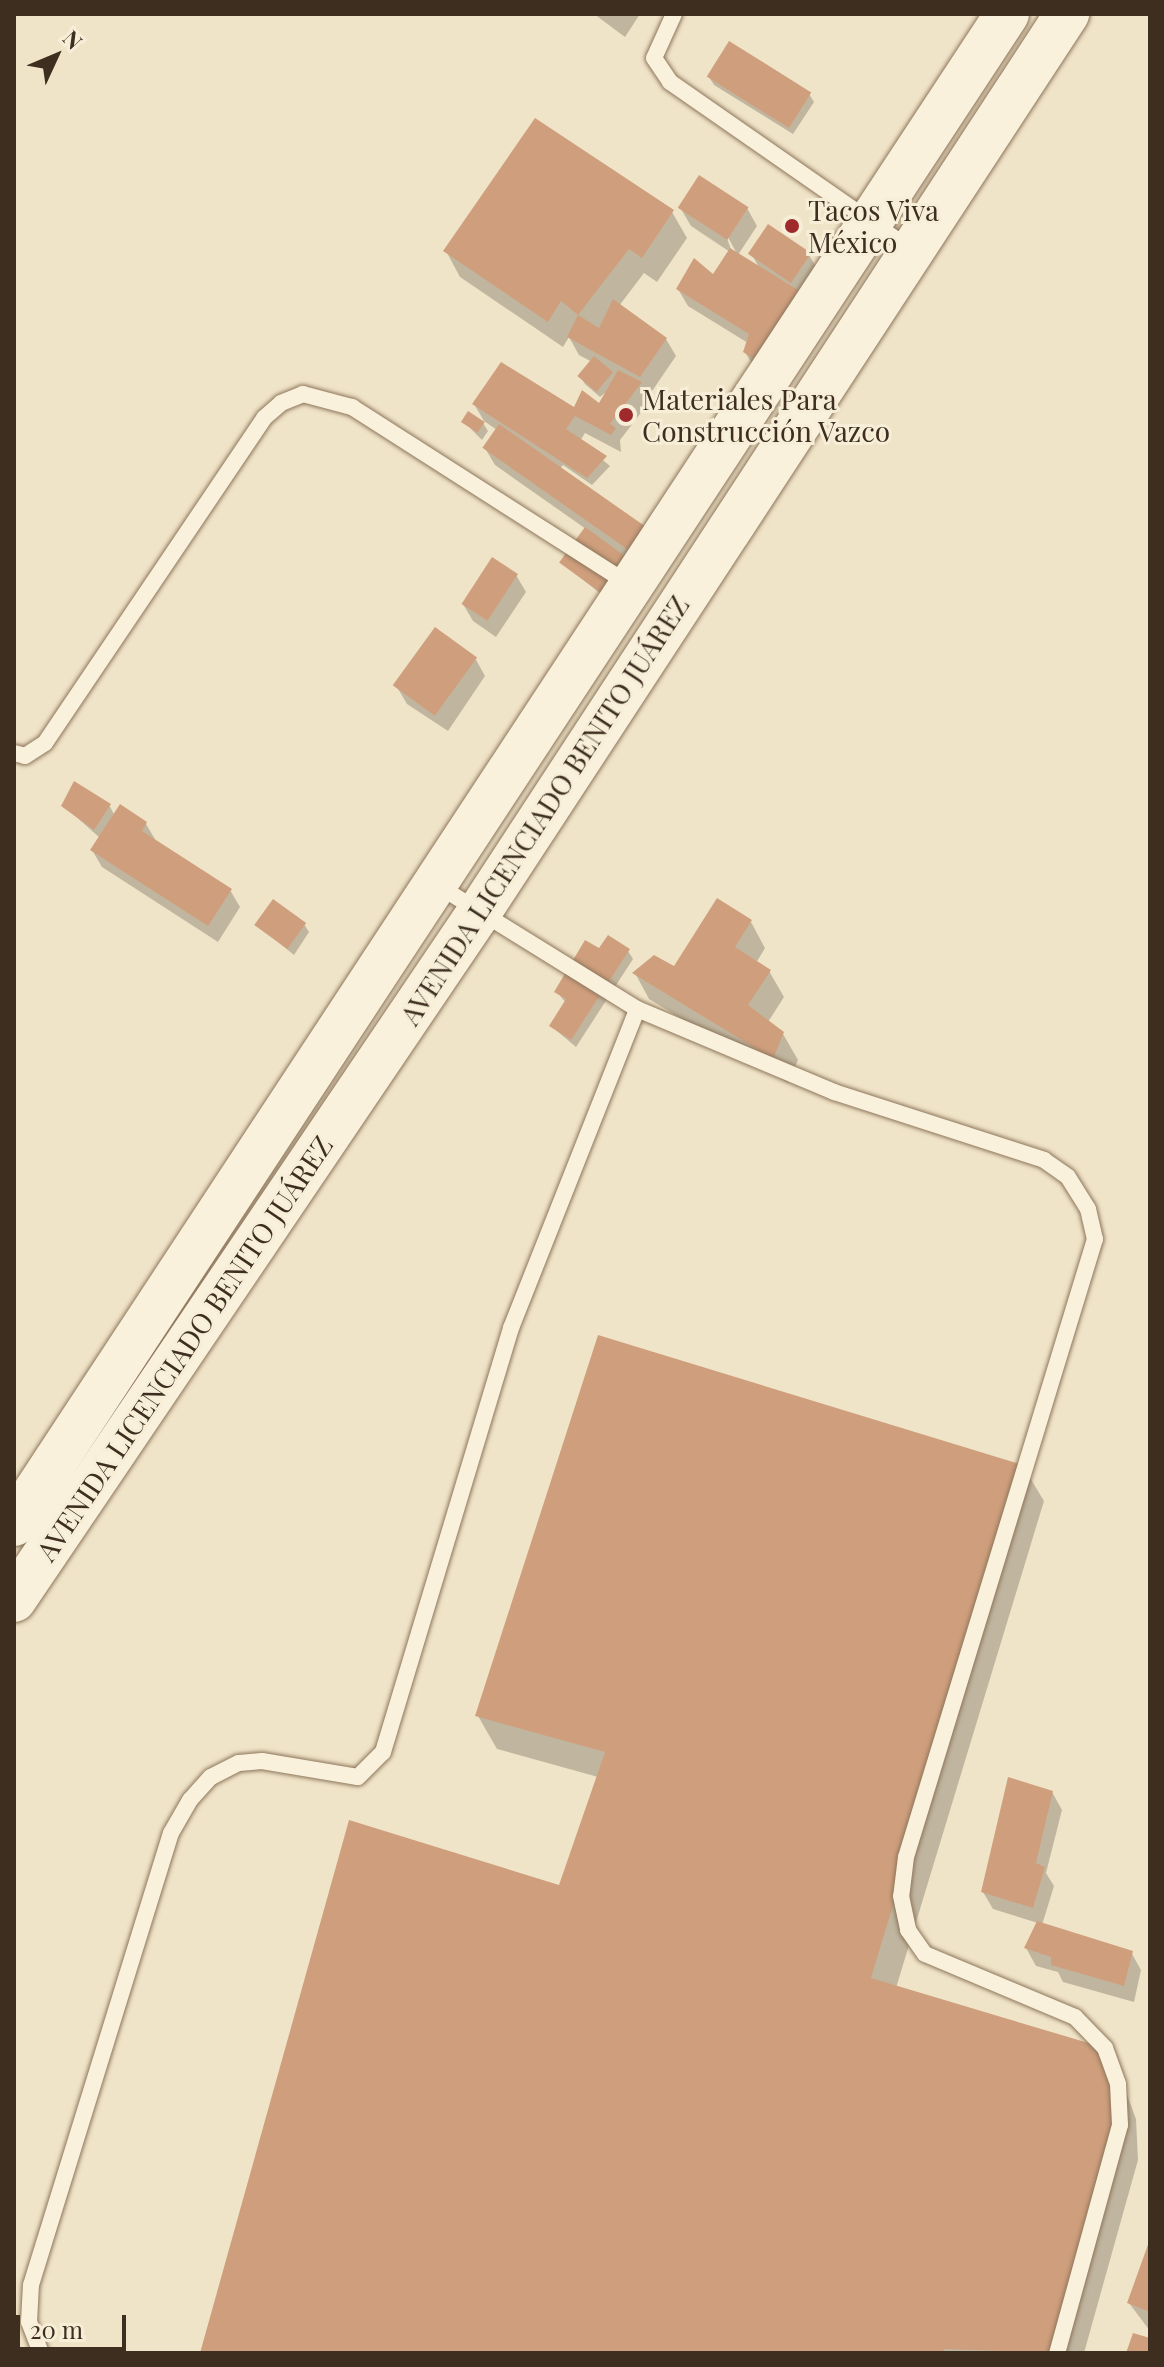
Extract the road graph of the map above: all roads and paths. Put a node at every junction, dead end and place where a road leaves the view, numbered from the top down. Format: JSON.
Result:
{"nodes":[{"id":1,"x":674,"y":14,"type":"edge"},
{"id":2,"x":1007,"y":14,"type":"edge"},
{"id":3,"x":1067,"y":14,"type":"edge"},
{"id":4,"x":869,"y":221,"type":"junction"},
{"id":5,"x":911,"y":250,"type":"junction"},
{"id":6,"x":629,"y":585,"type":"junction"},
{"id":7,"x":14,"y":753,"type":"edge"},
{"id":8,"x":436,"y":885,"type":"junction"},
{"id":9,"x":478,"y":914,"type":"junction"},
{"id":10,"x":637,"y":1009,"type":"junction"},
{"id":11,"x":14,"y":1524,"type":"edge"},
{"id":12,"x":14,"y":1600,"type":"edge"},
{"id":13,"x":41,"y":2353,"type":"edge"},
{"id":14,"x":1057,"y":2353,"type":"edge"}],
"edges":[{"from":1,"to":4,"type":"lane"},
{"from":2,"to":4,"type":"main road","name":"AVENIDA LICENCIADO BENITO JUÁREZ"},
{"from":3,"to":5,"type":"main road","name":"AVENIDA LICENCIADO BENITO JUÁREZ"},
{"from":4,"to":5,"type":"lane"},
{"from":4,"to":6,"type":"main road","name":"AVENIDA LICENCIADO BENITO JUÁREZ"},
{"from":5,"to":9,"type":"main road","name":"AVENIDA LICENCIADO BENITO JUÁREZ"},
{"from":6,"to":7,"type":"lane"},
{"from":6,"to":8,"type":"main road","name":"AVENIDA LICENCIADO BENITO JUÁREZ"},
{"from":8,"to":9,"type":"lane"},
{"from":8,"to":11,"type":"main road","name":"AVENIDA LICENCIADO BENITO JUÁREZ"},
{"from":9,"to":10,"type":"lane"},
{"from":9,"to":12,"type":"main road","name":"AVENIDA LICENCIADO BENITO JUÁREZ"},
{"from":10,"to":13,"type":"lane"},
{"from":10,"to":14,"type":"lane"}]}
